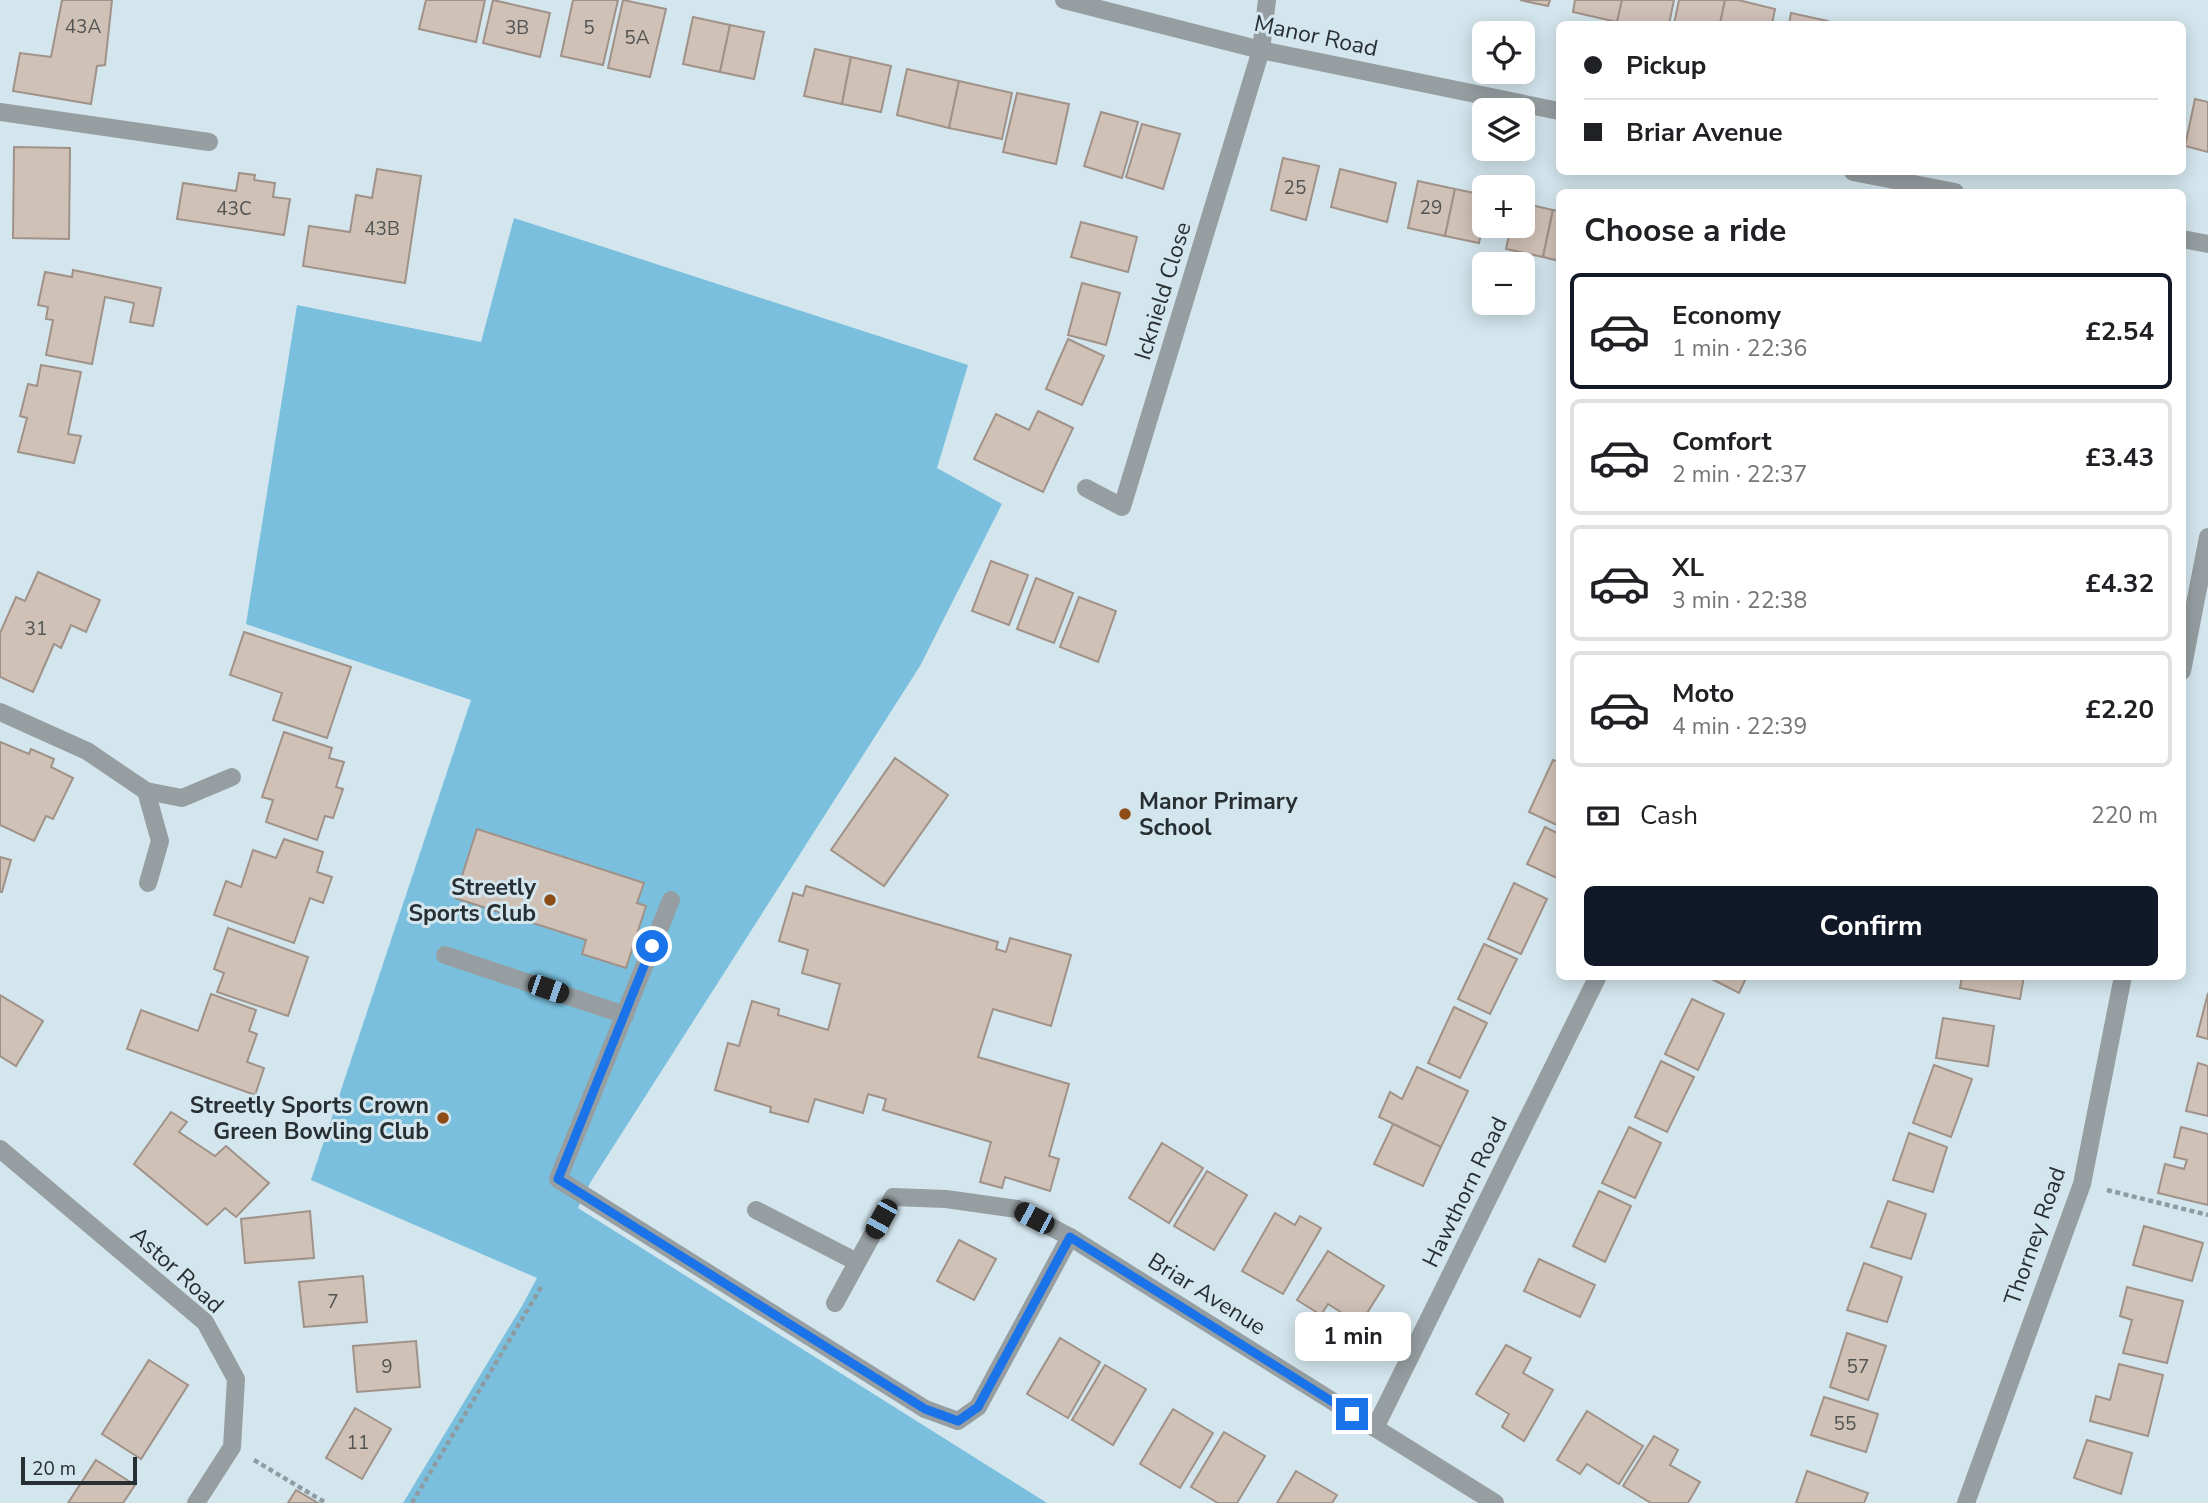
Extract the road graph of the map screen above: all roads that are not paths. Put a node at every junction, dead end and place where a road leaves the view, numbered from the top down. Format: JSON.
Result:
{"nodes":[{"id":1,"x":1065,"y":0,"type":"edge"},
{"id":2,"x":1268,"y":0,"type":"edge"},
{"id":3,"x":1261,"y":50,"type":"junction"},
{"id":4,"x":1556,"y":110,"type":"edge"},
{"id":5,"x":0,"y":112,"type":"edge"},
{"id":6,"x":209,"y":142,"type":"dead end"},
{"id":7,"x":1868,"y":175,"type":"edge"},
{"id":8,"x":1940,"y":189,"type":"edge"},
{"id":9,"x":2186,"y":240,"type":"edge"},
{"id":10,"x":2208,"y":244,"type":"edge"},
{"id":11,"x":1086,"y":488,"type":"dead end"},
{"id":12,"x":2208,"y":537,"type":"edge"},
{"id":13,"x":2186,"y":650,"type":"edge"},
{"id":14,"x":0,"y":712,"type":"edge"},
{"id":15,"x":232,"y":777,"type":"dead end"},
{"id":16,"x":146,"y":791,"type":"junction"},
{"id":17,"x":148,"y":883,"type":"dead end"},
{"id":18,"x":670,"y":900,"type":"dead end"},
{"id":19,"x":445,"y":955,"type":"dead end"},
{"id":20,"x":1596,"y":980,"type":"edge"},
{"id":21,"x":2122,"y":980,"type":"edge"},
{"id":22,"x":625,"y":1015,"type":"junction"},
{"id":23,"x":0,"y":1149,"type":"edge"},
{"id":24,"x":756,"y":1210,"type":"dead end"},
{"id":25,"x":1070,"y":1237,"type":"junction"},
{"id":26,"x":857,"y":1262,"type":"junction"},
{"id":27,"x":835,"y":1303,"type":"dead end"},
{"id":28,"x":1376,"y":1428,"type":"junction"},
{"id":29,"x":196,"y":1503,"type":"edge"},
{"id":30,"x":1495,"y":1503,"type":"edge"},
{"id":31,"x":1966,"y":1503,"type":"edge"}],
"edges":[{"from":1,"to":3,"type":"street","name":"Manor Road"},
{"from":2,"to":3,"type":"street"},
{"from":3,"to":4,"type":"street","name":"Manor Road"},
{"from":3,"to":11,"type":"street","name":"Icknield Close"},
{"from":5,"to":6,"type":"street"},
{"from":7,"to":8,"type":"street"},
{"from":9,"to":10,"type":"street"},
{"from":12,"to":13,"type":"street"},
{"from":14,"to":16,"type":"street"},
{"from":15,"to":16,"type":"street"},
{"from":16,"to":17,"type":"street"},
{"from":18,"to":22,"type":"street"},
{"from":19,"to":22,"type":"street"},
{"from":20,"to":28,"type":"street","name":"Hawthorn Road"},
{"from":21,"to":31,"type":"street","name":"Thorney Road"},
{"from":22,"to":25,"type":"street"},
{"from":23,"to":29,"type":"street","name":"Astor Road"},
{"from":24,"to":26,"type":"street"},
{"from":25,"to":26,"type":"street","name":"Briar Avenue"},
{"from":25,"to":28,"type":"street","name":"Briar Avenue"},
{"from":26,"to":27,"type":"street"},
{"from":28,"to":30,"type":"street","name":"Briar Avenue"}]}
